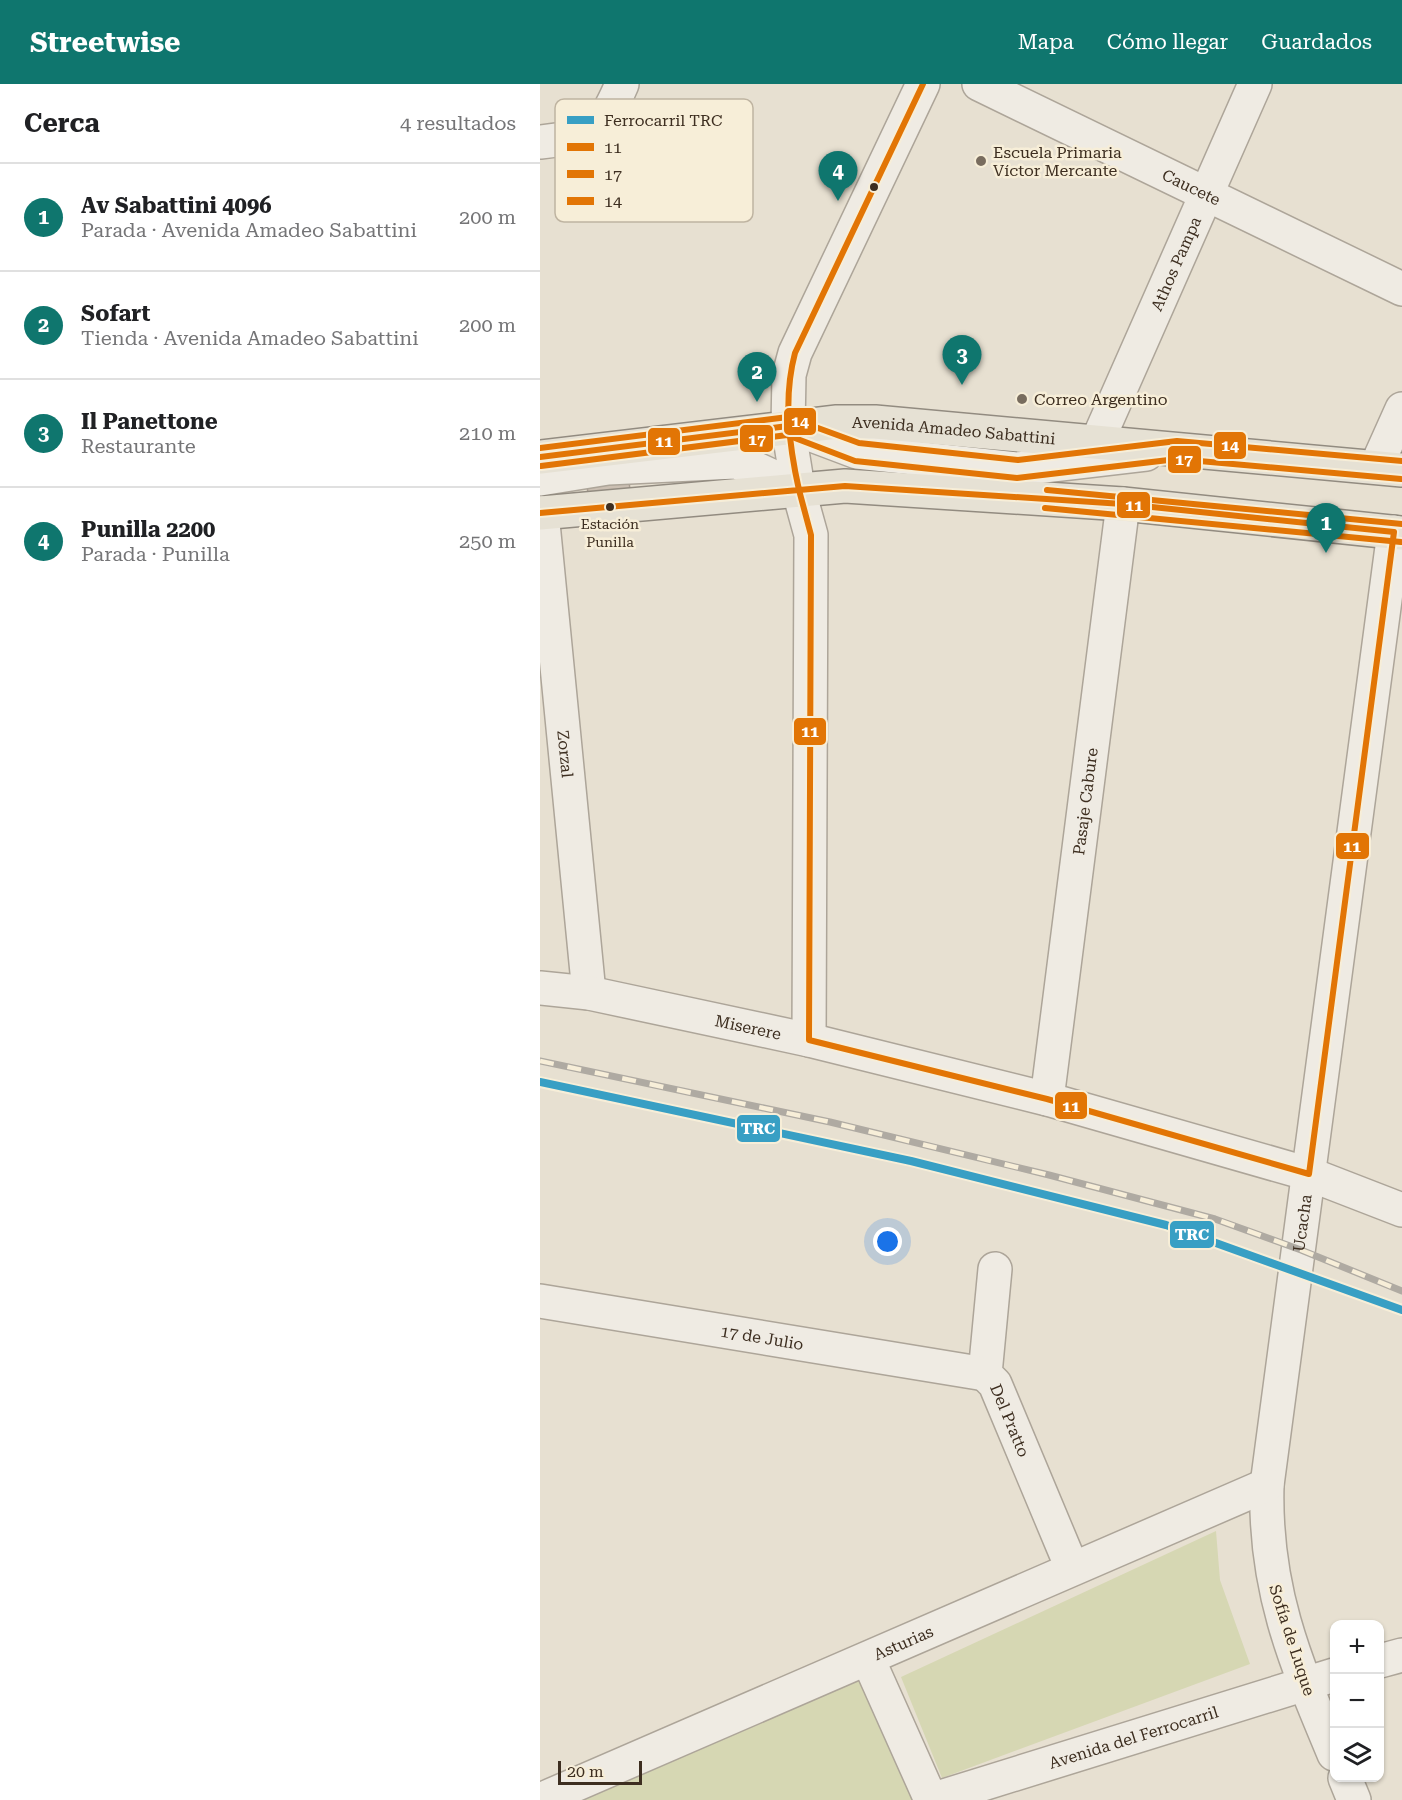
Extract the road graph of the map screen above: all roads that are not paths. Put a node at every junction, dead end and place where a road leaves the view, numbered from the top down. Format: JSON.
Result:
{"nodes":[{"id":1,"x":622,"y":84,"type":"edge"},
{"id":2,"x":923,"y":84,"type":"edge"},
{"id":3,"x":980,"y":84,"type":"edge"},
{"id":4,"x":1255,"y":84,"type":"edge"},
{"id":5,"x":615,"y":99,"type":"edge"},
{"id":6,"x":555,"y":140,"type":"edge"},
{"id":7,"x":540,"y":142,"type":"edge"},
{"id":8,"x":1205,"y":193,"type":"junction"},
{"id":9,"x":1402,"y":289,"type":"edge"},
{"id":10,"x":1402,"y":409,"type":"edge"},
{"id":11,"x":788,"y":426,"type":"junction"},
{"id":12,"x":1097,"y":442,"type":"junction"},
{"id":13,"x":1177,"y":450,"type":"junction"},
{"id":14,"x":540,"y":457,"type":"edge"},
{"id":15,"x":1389,"y":469,"type":"edge"},
{"id":16,"x":540,"y":479,"type":"edge"},
{"id":17,"x":798,"y":488,"type":"junction"},
{"id":18,"x":1123,"y":504,"type":"junction"},
{"id":19,"x":541,"y":513,"type":"edge"},
{"id":20,"x":1398,"y":532,"type":"edge"},
{"id":21,"x":540,"y":988,"type":"edge"},
{"id":22,"x":589,"y":993,"type":"junction"},
{"id":23,"x":809,"y":1040,"type":"junction"},
{"id":24,"x":1047,"y":1099,"type":"junction"},
{"id":25,"x":1309,"y":1174,"type":"junction"},
{"id":26,"x":1402,"y":1210,"type":"edge"},
{"id":27,"x":995,"y":1269,"type":"dead end"},
{"id":28,"x":540,"y":1301,"type":"edge"},
{"id":29,"x":985,"y":1374,"type":"junction"},
{"id":30,"x":1267,"y":1485,"type":"junction"},
{"id":31,"x":1072,"y":1568,"type":"junction"},
{"id":32,"x":1402,"y":1655,"type":"edge"},
{"id":33,"x":868,"y":1659,"type":"junction"},
{"id":34,"x":1384,"y":1660,"type":"edge"},
{"id":35,"x":1320,"y":1679,"type":"edge"},
{"id":36,"x":1330,"y":1729,"type":"edge"},
{"id":37,"x":1347,"y":1782,"type":"edge"},
{"id":38,"x":540,"y":1800,"type":"edge"},
{"id":39,"x":931,"y":1800,"type":"edge"},
{"id":40,"x":1354,"y":1800,"type":"edge"}],
"edges":[{"from":1,"to":5,"type":"street"},
{"from":2,"to":11,"type":"street"},
{"from":3,"to":8,"type":"street","name":"Caucete"},
{"from":4,"to":8,"type":"street","name":"Athos Pampa"},
{"from":6,"to":7,"type":"street"},
{"from":8,"to":9,"type":"street","name":"Caucete"},
{"from":8,"to":12,"type":"street","name":"Athos Pampa"},
{"from":10,"to":15,"type":"street"},
{"from":11,"to":12,"type":"main road","name":"Avenida Amadeo Sabattini"},
{"from":11,"to":13,"type":"street"},
{"from":11,"to":14,"type":"main road","name":"Avenida Amadeo Sabattini"},
{"from":11,"to":17,"type":"street"},
{"from":12,"to":13,"type":"main road","name":"Avenida Amadeo Sabattini"},
{"from":13,"to":15,"type":"main road","name":"Avenida Amadeo Sabattini"},
{"from":16,"to":17,"type":"street"},
{"from":17,"to":18,"type":"main road"},
{"from":17,"to":19,"type":"main road"},
{"from":17,"to":23,"type":"street"},
{"from":18,"to":20,"type":"main road"},
{"from":18,"to":24,"type":"street","name":"Pasaje Cabure"},
{"from":19,"to":22,"type":"street","name":"Zorzal"},
{"from":20,"to":25,"type":"street","name":"Ucacha"},
{"from":21,"to":22,"type":"street","name":"Miserere"},
{"from":22,"to":23,"type":"street","name":"Miserere"},
{"from":23,"to":24,"type":"street","name":"Miserere"},
{"from":24,"to":25,"type":"street","name":"Miserere"},
{"from":25,"to":26,"type":"street","name":"Miserere"},
{"from":25,"to":30,"type":"street","name":"Ucacha"},
{"from":27,"to":29,"type":"street","name":"Del Pratto"},
{"from":28,"to":29,"type":"street","name":"17 de Julio"},
{"from":29,"to":31,"type":"street","name":"Del Pratto"},
{"from":30,"to":31,"type":"street","name":"Asturias"},
{"from":30,"to":35,"type":"street","name":"Sofía de Luque"},
{"from":31,"to":33,"type":"street","name":"Asturias"},
{"from":32,"to":34,"type":"street"},
{"from":33,"to":38,"type":"street","name":"Asturias"},
{"from":33,"to":39,"type":"street"},
{"from":35,"to":36,"type":"street","name":"Sofía de Luque"},
{"from":35,"to":39,"type":"street","name":"Avenida del Ferrocarril"},
{"from":37,"to":40,"type":"street"}]}
